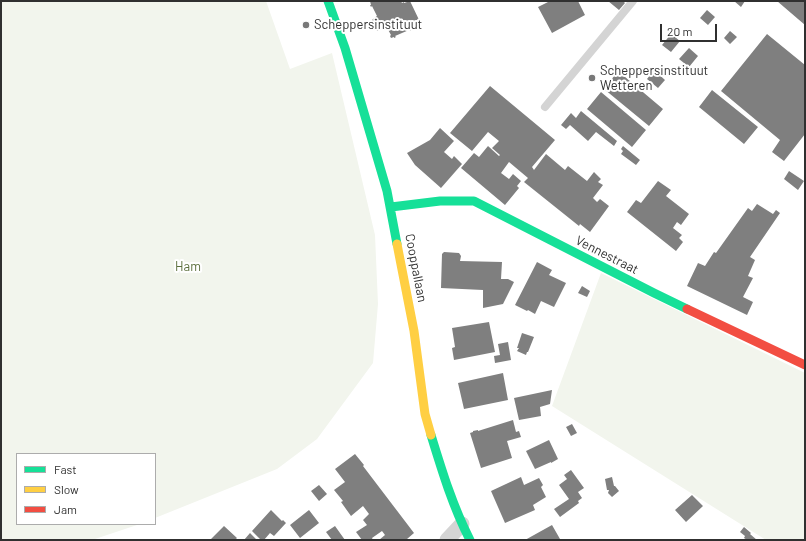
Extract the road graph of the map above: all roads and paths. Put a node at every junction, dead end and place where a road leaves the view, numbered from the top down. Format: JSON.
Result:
{"nodes":[{"id":1,"x":328,"y":1,"type":"edge"},
{"id":2,"x":633,"y":1,"type":"edge"},
{"id":3,"x":545,"y":107,"type":"dead end"},
{"id":4,"x":391,"y":207,"type":"junction"},
{"id":5,"x":805,"y":365,"type":"edge"},
{"id":6,"x":462,"y":524,"type":"junction"},
{"id":7,"x":447,"y":540,"type":"edge"},
{"id":8,"x":470,"y":540,"type":"edge"}],
"edges":[{"from":1,"to":4,"type":"street","name":"Cooppallaan"},
{"from":2,"to":3,"type":"lane"},
{"from":4,"to":5,"type":"street","name":"Vennestraat"},
{"from":4,"to":6,"type":"street","name":"Cooppallaan"},
{"from":6,"to":7,"type":"street"},
{"from":6,"to":8,"type":"street","name":"Cooppallaan"}]}
